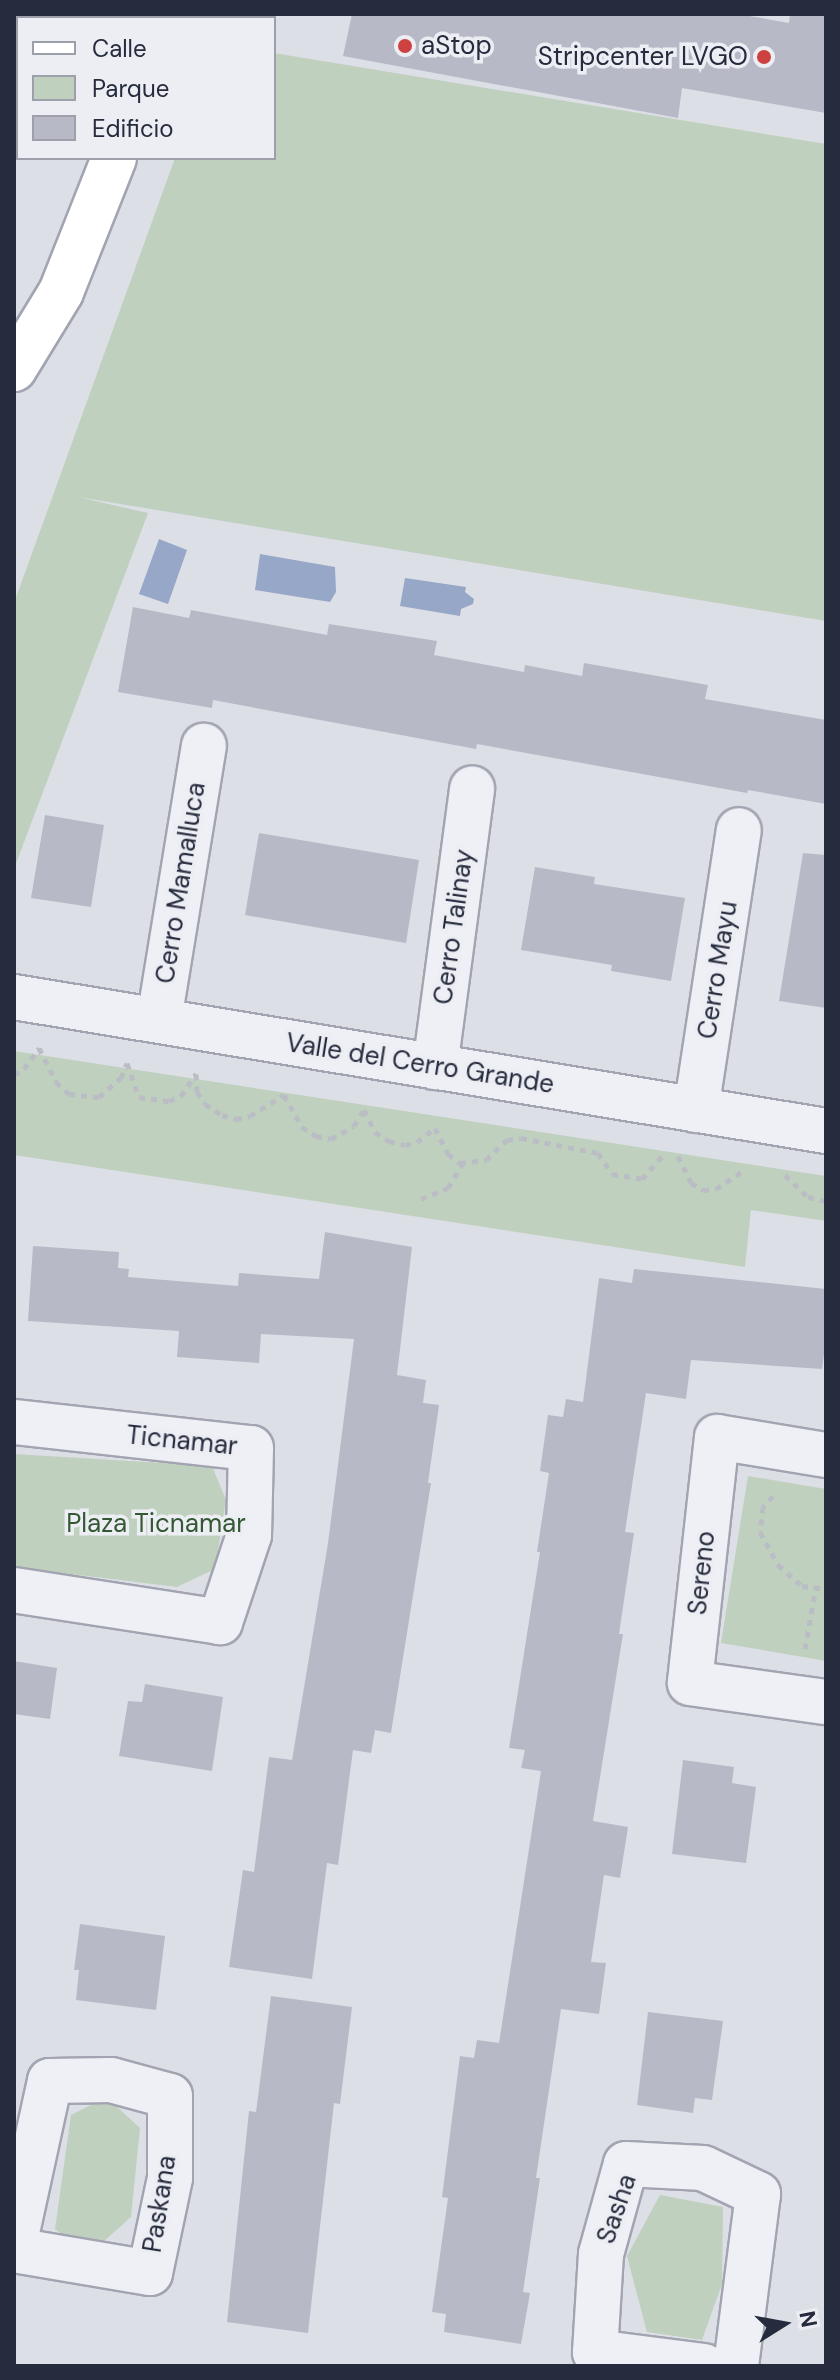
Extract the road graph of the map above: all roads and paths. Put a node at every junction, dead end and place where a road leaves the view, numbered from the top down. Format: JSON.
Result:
{"nodes":[{"id":1,"x":113,"y":160,"type":"edge"},
{"id":2,"x":61,"y":292,"type":"junction"},
{"id":3,"x":14,"y":303,"type":"edge"},
{"id":4,"x":14,"y":369,"type":"edge"},
{"id":5,"x":204,"y":746,"type":"dead end"},
{"id":6,"x":472,"y":788,"type":"dead end"},
{"id":7,"x":739,"y":830,"type":"dead end"},
{"id":8,"x":14,"y":997,"type":"edge"},
{"id":9,"x":159,"y":1020,"type":"junction"},
{"id":10,"x":435,"y":1067,"type":"junction"},
{"id":11,"x":14,"y":1075,"type":"edge"},
{"id":12,"x":696,"y":1110,"type":"junction"},
{"id":13,"x":826,"y":1131,"type":"edge"},
{"id":14,"x":463,"y":1163,"type":"junction"},
{"id":15,"x":750,"y":1168,"type":"dead end"},
{"id":16,"x":776,"y":1169,"type":"dead end"},
{"id":17,"x":421,"y":1199,"type":"dead end"},
{"id":18,"x":826,"y":1201,"type":"edge"},
{"id":19,"x":14,"y":1422,"type":"edge"},
{"id":20,"x":826,"y":1455,"type":"edge"},
{"id":21,"x":776,"y":1492,"type":"dead end"},
{"id":22,"x":816,"y":1587,"type":"junction"},
{"id":23,"x":826,"y":1589,"type":"edge"},
{"id":24,"x":14,"y":1590,"type":"edge"},
{"id":25,"x":811,"y":1700,"type":"edge"},
{"id":26,"x":14,"y":2248,"type":"edge"},
{"id":27,"x":704,"y":2366,"type":"edge"},
{"id":28,"x":736,"y":2366,"type":"edge"}],
"edges":[{"from":1,"to":2,"type":"main road"},
{"from":2,"to":3,"type":"main road"},
{"from":2,"to":4,"type":"main road"},
{"from":5,"to":9,"type":"street","name":"Cerro Mamalluca"},
{"from":6,"to":10,"type":"street","name":"Cerro Talinay"},
{"from":7,"to":12,"type":"street","name":"Cerro Mayu"},
{"from":8,"to":9,"type":"street","name":"Valle del Cerro Grande"},
{"from":9,"to":10,"type":"street","name":"Valle del Cerro Grande"},
{"from":10,"to":12,"type":"street","name":"Valle del Cerro Grande"},
{"from":11,"to":14,"type":"path"},
{"from":12,"to":13,"type":"street","name":"Valle del Cerro Grande"},
{"from":14,"to":15,"type":"path"},
{"from":14,"to":17,"type":"path"},
{"from":16,"to":18,"type":"path"},
{"from":19,"to":24,"type":"street","name":"Ticnamar"},
{"from":20,"to":25,"type":"street","name":"Sereno"},
{"from":21,"to":22,"type":"path"},
{"from":22,"to":23,"type":"path"},
{"from":22,"to":25,"type":"path"},
{"from":26,"to":26,"type":"street","name":"Paskana"},
{"from":27,"to":28,"type":"street","name":"Sasha"}]}
